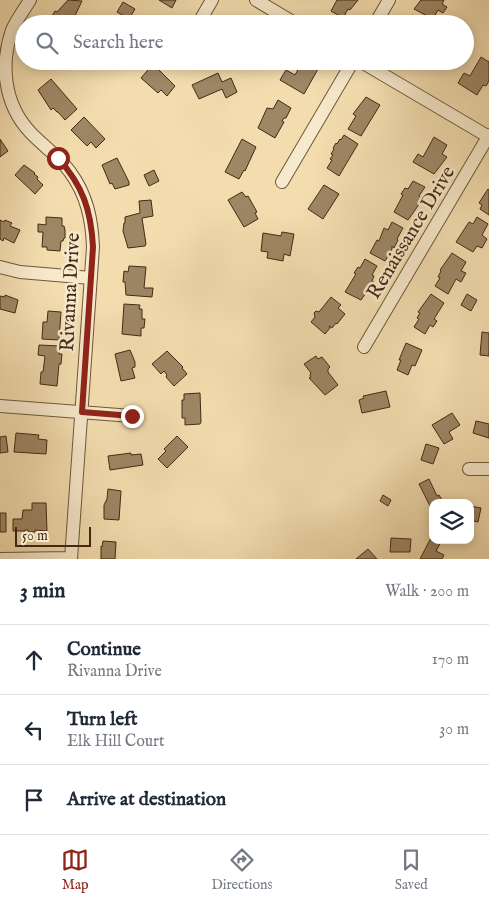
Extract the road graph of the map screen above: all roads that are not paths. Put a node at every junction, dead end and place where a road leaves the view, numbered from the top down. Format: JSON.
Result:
{"nodes":[{"id":1,"x":30,"y":0,"type":"edge"},
{"id":2,"x":212,"y":0,"type":"edge"},
{"id":3,"x":256,"y":0,"type":"edge"},
{"id":4,"x":389,"y":0,"type":"edge"},
{"id":5,"x":21,"y":15,"type":"edge"},
{"id":6,"x":203,"y":15,"type":"edge"},
{"id":7,"x":281,"y":15,"type":"edge"},
{"id":8,"x":380,"y":15,"type":"edge"},
{"id":9,"x":15,"y":26,"type":"edge"},
{"id":10,"x":2,"y":64,"type":"edge"},
{"id":11,"x":348,"y":70,"type":"edge"},
{"id":12,"x":375,"y":70,"type":"edge"},
{"id":13,"x":489,"y":136,"type":"edge"},
{"id":14,"x":282,"y":182,"type":"dead end"},
{"id":15,"x":0,"y":267,"type":"edge"},
{"id":16,"x":91,"y":278,"type":"junction"},
{"id":17,"x":364,"y":347,"type":"dead end"},
{"id":18,"x":0,"y":406,"type":"edge"},
{"id":19,"x":82,"y":412,"type":"junction"},
{"id":20,"x":132,"y":416,"type":"dead end"},
{"id":21,"x":469,"y":469,"type":"dead end"},
{"id":22,"x":489,"y":469,"type":"edge"},
{"id":23,"x":71,"y":558,"type":"edge"},
{"id":24,"x":0,"y":559,"type":"edge"}],
"edges":[{"from":1,"to":5,"type":"street","name":"Rivanna Drive"},
{"from":2,"to":6,"type":"street"},
{"from":3,"to":7,"type":"street"},
{"from":4,"to":8,"type":"street"},
{"from":9,"to":10,"type":"street","name":"Rivanna Drive"},
{"from":10,"to":16,"type":"street","name":"Rivanna Drive"},
{"from":11,"to":14,"type":"street"},
{"from":12,"to":13,"type":"street"},
{"from":13,"to":17,"type":"street","name":"Renaissance Drive"},
{"from":15,"to":16,"type":"street"},
{"from":16,"to":19,"type":"street","name":"Rivanna Drive"},
{"from":18,"to":19,"type":"street"},
{"from":19,"to":20,"type":"street"},
{"from":19,"to":23,"type":"street","name":"Rivanna Drive"},
{"from":21,"to":22,"type":"street"},
{"from":23,"to":24,"type":"street"}]}
